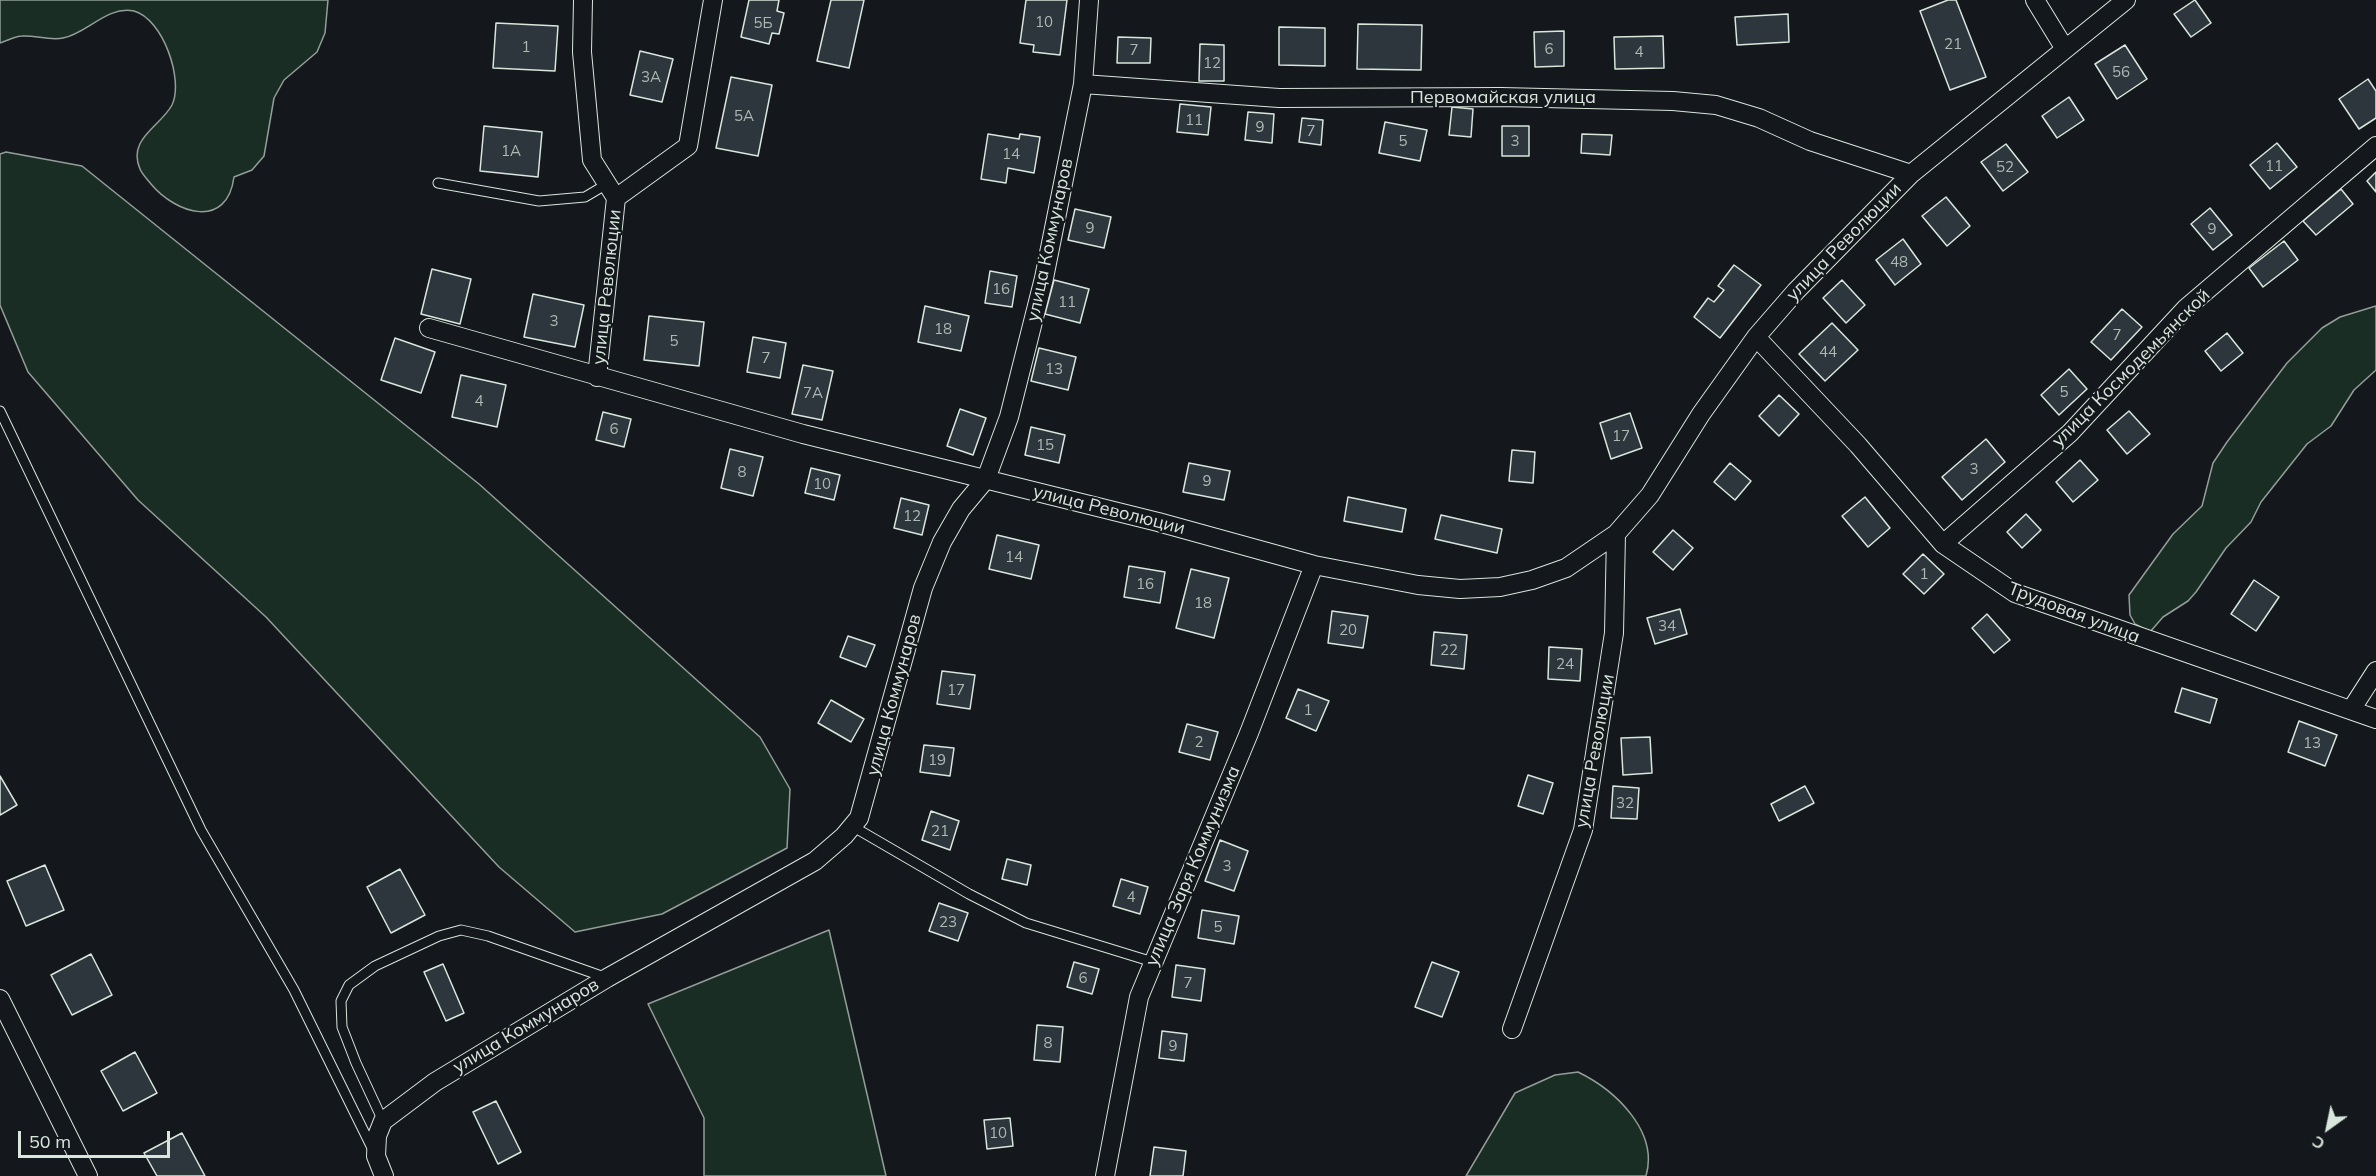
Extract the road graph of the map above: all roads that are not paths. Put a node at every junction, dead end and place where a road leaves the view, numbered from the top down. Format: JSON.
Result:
{"nodes":[{"id":1,"x":583,"y":0,"type":"edge"},
{"id":2,"x":713,"y":0,"type":"edge"},
{"id":3,"x":1089,"y":0,"type":"edge"},
{"id":4,"x":2035,"y":0,"type":"edge"},
{"id":5,"x":2126,"y":0,"type":"edge"},
{"id":6,"x":2066,"y":49,"type":"junction"},
{"id":7,"x":1083,"y":84,"type":"junction"},
{"id":8,"x":2376,"y":146,"type":"edge"},
{"id":9,"x":1911,"y":174,"type":"junction"},
{"id":10,"x":438,"y":183,"type":"dead end"},
{"id":11,"x":612,"y":191,"type":"junction"},
{"id":12,"x":429,"y":328,"type":"dead end"},
{"id":13,"x":1756,"y":337,"type":"junction"},
{"id":14,"x":597,"y":377,"type":"junction"},
{"id":15,"x":0,"y":411,"type":"edge"},
{"id":16,"x":986,"y":479,"type":"junction"},
{"id":17,"x":1616,"y":534,"type":"junction"},
{"id":18,"x":1943,"y":544,"type":"junction"},
{"id":19,"x":1314,"y":565,"type":"junction"},
{"id":20,"x":2376,"y":671,"type":"edge"},
{"id":21,"x":2351,"y":710,"type":"junction"},
{"id":22,"x":2376,"y":719,"type":"edge"},
{"id":23,"x":852,"y":826,"type":"junction"},
{"id":24,"x":1153,"y":962,"type":"junction"},
{"id":25,"x":607,"y":978,"type":"junction"},
{"id":26,"x":0,"y":999,"type":"edge"},
{"id":27,"x":1512,"y":1029,"type":"dead end"},
{"id":28,"x":383,"y":1121,"type":"junction"},
{"id":29,"x":376,"y":1156,"type":"junction"},
{"id":30,"x":88,"y":1176,"type":"edge"},
{"id":31,"x":384,"y":1176,"type":"edge"},
{"id":32,"x":1105,"y":1176,"type":"edge"}],
"edges":[{"from":1,"to":11,"type":"street","name":"улица Революции"},
{"from":2,"to":11,"type":"street","name":"улица Революции"},
{"from":3,"to":7,"type":"street","name":"улица Коммунаров"},
{"from":4,"to":6,"type":"street"},
{"from":5,"to":6,"type":"street","name":"улица Революции"},
{"from":6,"to":9,"type":"street","name":"улица Революции"},
{"from":7,"to":9,"type":"street","name":"Первомайская улица"},
{"from":7,"to":16,"type":"street","name":"улица Коммунаров"},
{"from":8,"to":18,"type":"street","name":"улица Космодемьянской"},
{"from":9,"to":13,"type":"street","name":"улица Революции"},
{"from":10,"to":11,"type":"lane"},
{"from":11,"to":14,"type":"street","name":"улица Революции"},
{"from":12,"to":14,"type":"street","name":"улица Революции"},
{"from":13,"to":17,"type":"street","name":"улица Революции"},
{"from":13,"to":18,"type":"street","name":"Трудовая улица"},
{"from":14,"to":16,"type":"street","name":"улица Революции"},
{"from":15,"to":29,"type":"lane"},
{"from":16,"to":19,"type":"street","name":"улица Революции"},
{"from":16,"to":23,"type":"street","name":"улица Коммунаров"},
{"from":17,"to":19,"type":"street","name":"улица Революции"},
{"from":17,"to":27,"type":"street","name":"улица Революции"},
{"from":18,"to":21,"type":"street","name":"Трудовая улица"},
{"from":19,"to":24,"type":"street","name":"улица Заря Коммунизма"},
{"from":20,"to":21,"type":"street"},
{"from":21,"to":22,"type":"street","name":"Трудовая улица"},
{"from":23,"to":24,"type":"lane"},
{"from":23,"to":25,"type":"street","name":"улица Коммунаров"},
{"from":24,"to":32,"type":"street","name":"улица Заря Коммунизма"},
{"from":25,"to":28,"type":"street","name":"улица Коммунаров"},
{"from":25,"to":28,"type":"lane"},
{"from":26,"to":30,"type":"street"},
{"from":28,"to":29,"type":"street"},
{"from":29,"to":31,"type":"street"}]}
